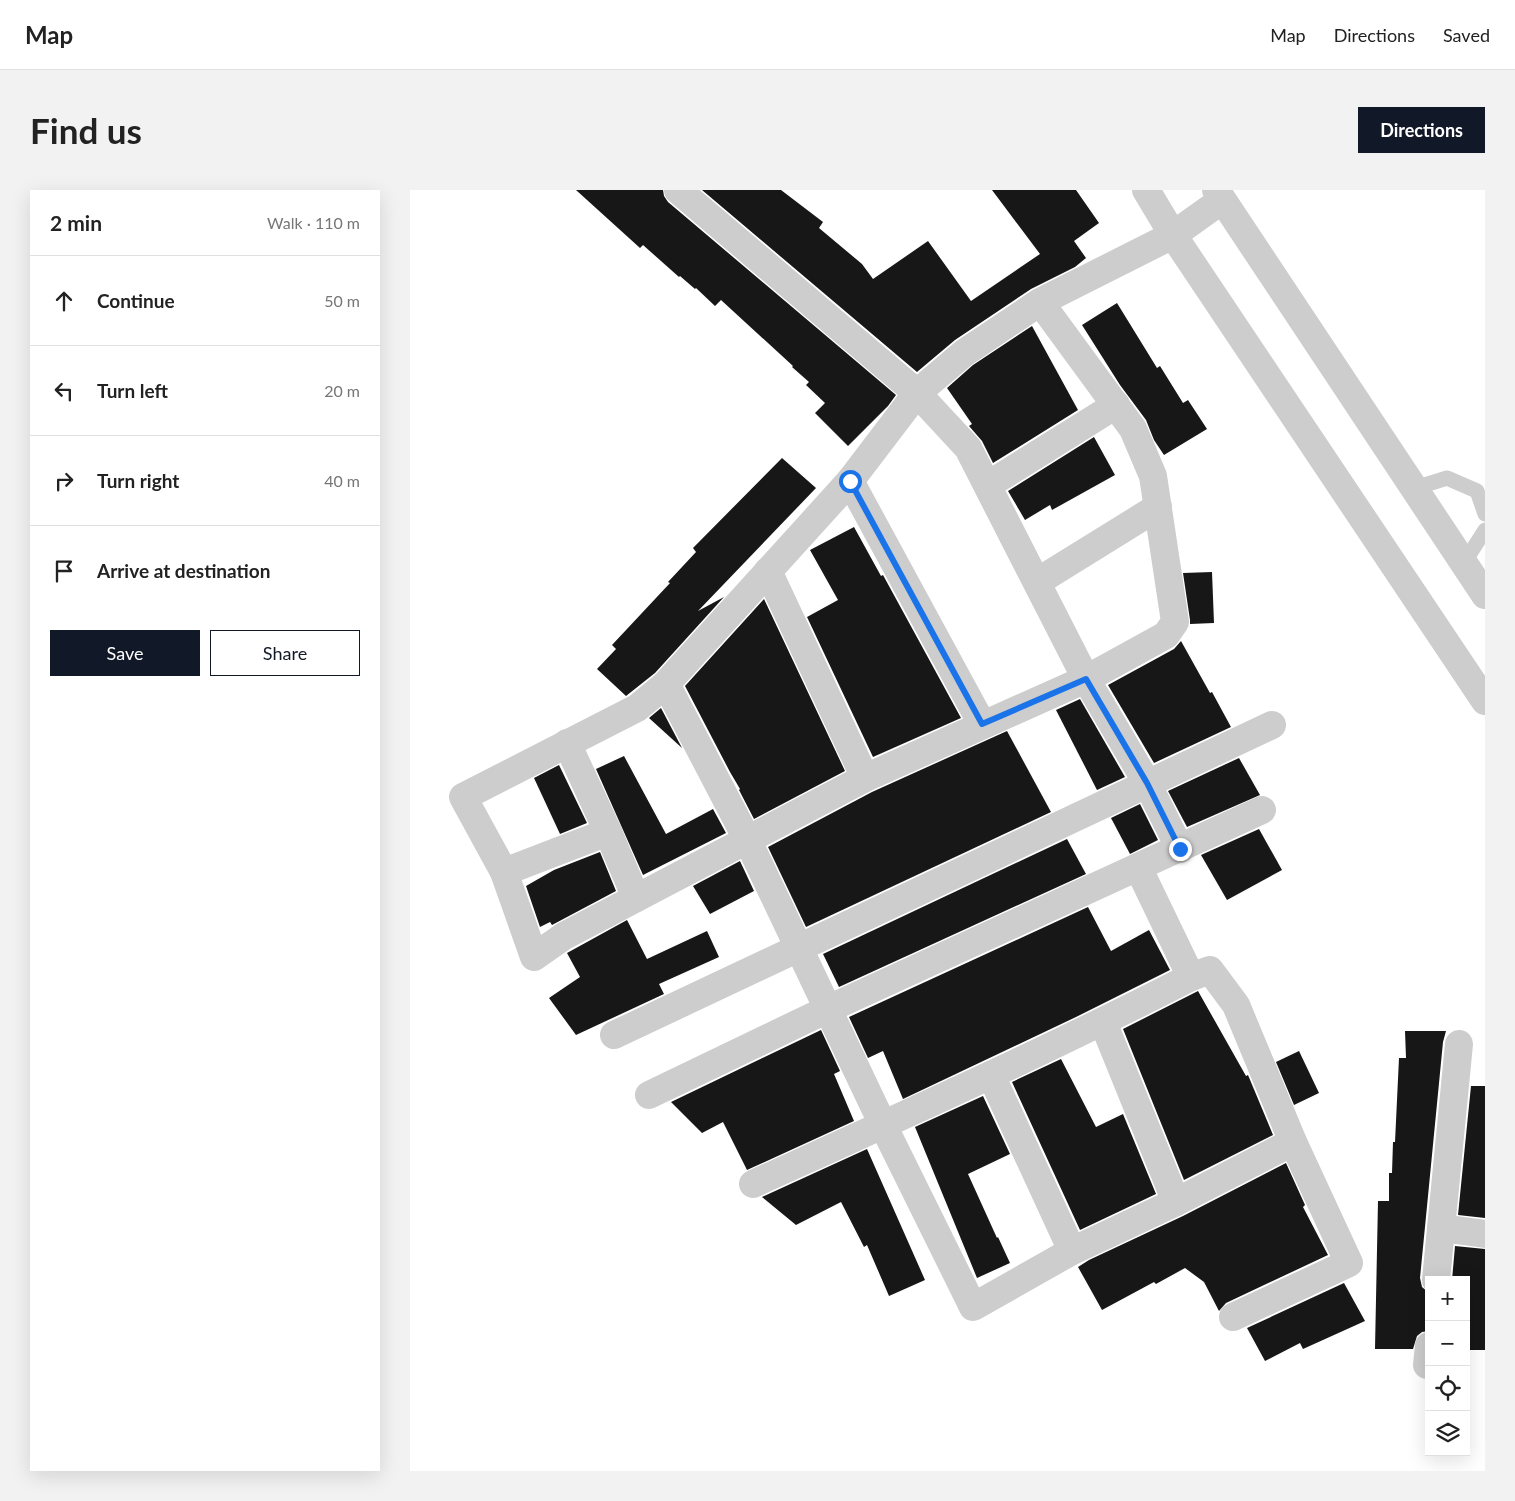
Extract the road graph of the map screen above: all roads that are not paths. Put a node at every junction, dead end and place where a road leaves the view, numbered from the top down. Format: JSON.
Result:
{"nodes":[{"id":1,"x":678,"y":190,"type":"edge"},
{"id":2,"x":1146,"y":190,"type":"edge"},
{"id":3,"x":1219,"y":195,"type":"edge"},
{"id":4,"x":1173,"y":234,"type":"junction"},
{"id":5,"x":1040,"y":302,"type":"junction"},
{"id":6,"x":917,"y":393,"type":"junction"},
{"id":7,"x":1116,"y":405,"type":"junction"},
{"id":8,"x":850,"y":481,"type":"junction"},
{"id":9,"x":988,"y":485,"type":"junction"},
{"id":10,"x":1415,"y":488,"type":"junction"},
{"id":11,"x":1158,"y":507,"type":"junction"},
{"id":12,"x":1485,"y":514,"type":"edge"},
{"id":13,"x":1485,"y":530,"type":"edge"},
{"id":14,"x":1464,"y":563,"type":"junction"},
{"id":15,"x":768,"y":572,"type":"junction"},
{"id":16,"x":1037,"y":582,"type":"junction"},
{"id":17,"x":1485,"y":595,"type":"edge"},
{"id":18,"x":1086,"y":679,"type":"junction"},
{"id":19,"x":666,"y":684,"type":"junction"},
{"id":20,"x":1482,"y":690,"type":"edge"},
{"id":21,"x":982,"y":724,"type":"junction"},
{"id":22,"x":1272,"y":725,"type":"dead end"},
{"id":23,"x":567,"y":743,"type":"junction"},
{"id":24,"x":865,"y":778,"type":"junction"},
{"id":25,"x":1147,"y":783,"type":"junction"},
{"id":26,"x":1262,"y":810,"type":"dead end"},
{"id":27,"x":608,"y":832,"type":"junction"},
{"id":28,"x":748,"y":841,"type":"junction"},
{"id":29,"x":1180,"y":849,"type":"junction"},
{"id":30,"x":1138,"y":867,"type":"junction"},
{"id":31,"x":504,"y":872,"type":"junction"},
{"id":32,"x":636,"y":898,"type":"junction"},
{"id":33,"x":799,"y":947,"type":"junction"},
{"id":34,"x":1190,"y":977,"type":"junction"},
{"id":35,"x":828,"y":1009,"type":"junction"},
{"id":36,"x":1103,"y":1022,"type":"junction"},
{"id":37,"x":614,"y":1035,"type":"dead end"},
{"id":38,"x":1459,"y":1044,"type":"dead end"},
{"id":39,"x":991,"y":1075,"type":"junction"},
{"id":40,"x":649,"y":1095,"type":"dead end"},
{"id":41,"x":883,"y":1125,"type":"junction"},
{"id":42,"x":1292,"y":1142,"type":"junction"},
{"id":43,"x":753,"y":1184,"type":"dead end"},
{"id":44,"x":1176,"y":1202,"type":"junction"},
{"id":45,"x":1441,"y":1228,"type":"junction"},
{"id":46,"x":1485,"y":1234,"type":"edge"},
{"id":47,"x":1072,"y":1251,"type":"junction"},
{"id":48,"x":1436,"y":1276,"type":"edge"},
{"id":49,"x":1232,"y":1317,"type":"dead end"}],
"edges":[{"from":1,"to":6,"type":"street"},
{"from":2,"to":4,"type":"street"},
{"from":3,"to":4,"type":"street"},
{"from":3,"to":10,"type":"street"},
{"from":4,"to":5,"type":"street"},
{"from":4,"to":20,"type":"street"},
{"from":5,"to":6,"type":"street"},
{"from":5,"to":7,"type":"street"},
{"from":6,"to":8,"type":"street"},
{"from":6,"to":9,"type":"street"},
{"from":7,"to":9,"type":"street"},
{"from":7,"to":11,"type":"street"},
{"from":8,"to":15,"type":"street"},
{"from":8,"to":21,"type":"street"},
{"from":9,"to":16,"type":"street"},
{"from":10,"to":12,"type":"lane"},
{"from":10,"to":14,"type":"street"},
{"from":11,"to":16,"type":"street"},
{"from":11,"to":18,"type":"street"},
{"from":13,"to":14,"type":"lane"},
{"from":14,"to":17,"type":"street"},
{"from":15,"to":19,"type":"street"},
{"from":15,"to":24,"type":"street"},
{"from":16,"to":18,"type":"street"},
{"from":18,"to":21,"type":"street"},
{"from":18,"to":25,"type":"street"},
{"from":19,"to":23,"type":"street"},
{"from":19,"to":28,"type":"street"},
{"from":21,"to":24,"type":"street"},
{"from":22,"to":25,"type":"street"},
{"from":23,"to":27,"type":"street"},
{"from":23,"to":31,"type":"street"},
{"from":24,"to":28,"type":"street"},
{"from":25,"to":29,"type":"street"},
{"from":25,"to":33,"type":"street"},
{"from":26,"to":29,"type":"street"},
{"from":27,"to":31,"type":"street"},
{"from":27,"to":32,"type":"street"},
{"from":28,"to":32,"type":"street"},
{"from":28,"to":33,"type":"street"},
{"from":29,"to":30,"type":"street"},
{"from":30,"to":34,"type":"street"},
{"from":30,"to":35,"type":"street"},
{"from":31,"to":32,"type":"street"},
{"from":33,"to":35,"type":"street"},
{"from":33,"to":37,"type":"street"},
{"from":34,"to":36,"type":"street"},
{"from":34,"to":42,"type":"street"},
{"from":35,"to":40,"type":"street"},
{"from":35,"to":41,"type":"street"},
{"from":36,"to":39,"type":"street"},
{"from":36,"to":44,"type":"street"},
{"from":38,"to":45,"type":"street"},
{"from":39,"to":41,"type":"street"},
{"from":39,"to":47,"type":"street"},
{"from":41,"to":43,"type":"street"},
{"from":41,"to":47,"type":"street"},
{"from":42,"to":44,"type":"street"},
{"from":42,"to":49,"type":"street"},
{"from":44,"to":47,"type":"street"},
{"from":45,"to":46,"type":"street"},
{"from":45,"to":48,"type":"street"}]}
